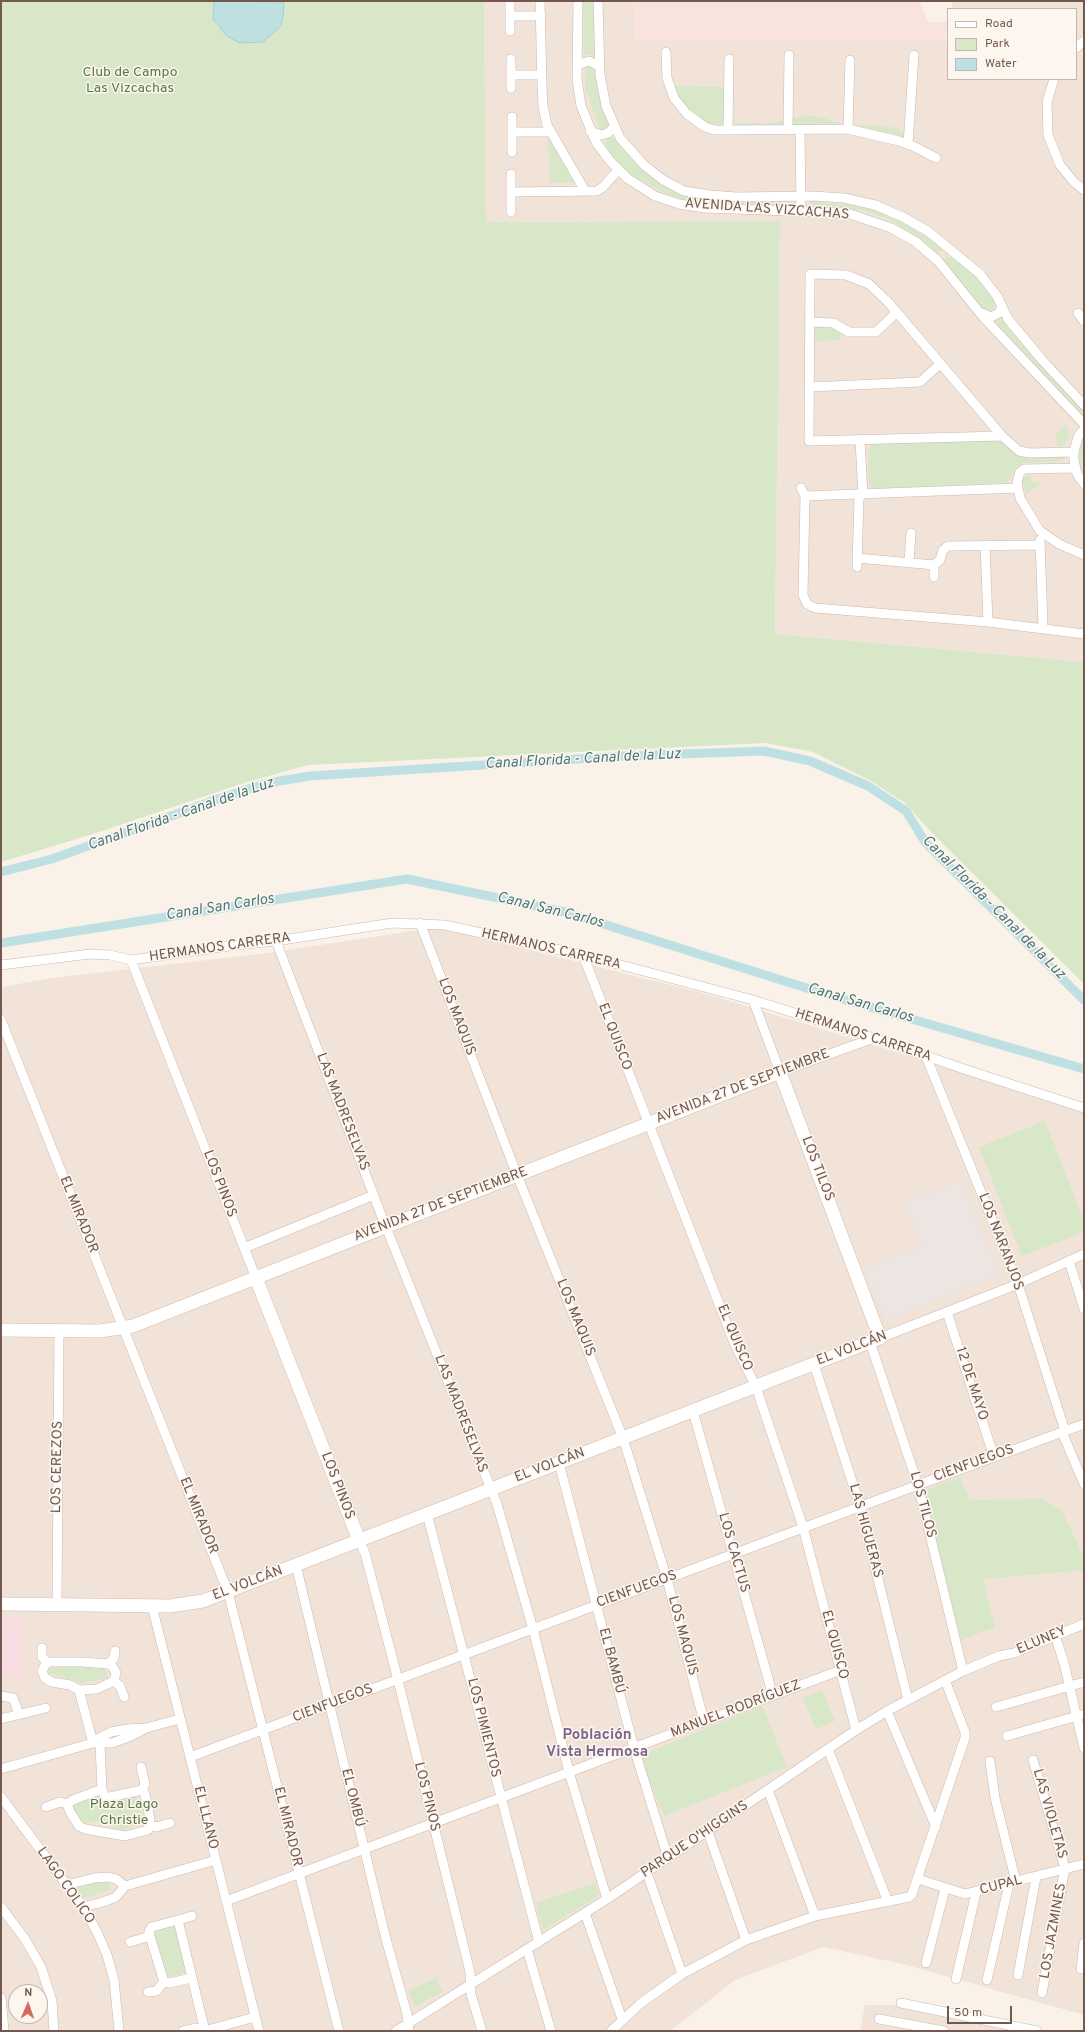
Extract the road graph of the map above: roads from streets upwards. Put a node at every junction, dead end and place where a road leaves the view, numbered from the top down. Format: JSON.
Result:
{"nodes":[{"id":1,"x":510,"y":1,"type":"edge"},
{"id":2,"x":540,"y":1,"type":"edge"},
{"id":3,"x":578,"y":1,"type":"edge"},
{"id":4,"x":598,"y":1,"type":"edge"},
{"id":5,"x":510,"y":16,"type":"junction"},
{"id":6,"x":541,"y":16,"type":"junction"},
{"id":7,"x":510,"y":31,"type":"dead end"},
{"id":8,"x":666,"y":52,"type":"dead end"},
{"id":9,"x":789,"y":55,"type":"dead end"},
{"id":10,"x":914,"y":55,"type":"dead end"},
{"id":11,"x":511,"y":59,"type":"dead end"},
{"id":12,"x":729,"y":59,"type":"dead end"},
{"id":13,"x":850,"y":60,"type":"dead end"},
{"id":14,"x":577,"y":65,"type":"junction"},
{"id":15,"x":599,"y":66,"type":"junction"},
{"id":16,"x":511,"y":75,"type":"junction"},
{"id":17,"x":541,"y":75,"type":"junction"},
{"id":18,"x":1054,"y":80,"type":"edge"},
{"id":19,"x":511,"y":88,"type":"dead end"},
{"id":20,"x":512,"y":118,"type":"dead end"},
{"id":21,"x":614,"y":127,"type":"junction"},
{"id":22,"x":848,"y":129,"type":"junction"},
{"id":23,"x":728,"y":130,"type":"junction"},
{"id":24,"x":788,"y":130,"type":"junction"},
{"id":25,"x":800,"y":130,"type":"junction"},
{"id":26,"x":590,"y":131,"type":"junction"},
{"id":27,"x":512,"y":132,"type":"junction"},
{"id":28,"x":551,"y":132,"type":"junction"},
{"id":29,"x":908,"y":144,"type":"junction"},
{"id":30,"x":512,"y":152,"type":"dead end"},
{"id":31,"x":936,"y":158,"type":"dead end"},
{"id":32,"x":618,"y":170,"type":"junction"},
{"id":33,"x":511,"y":174,"type":"dead end"},
{"id":34,"x":1084,"y":190,"type":"edge"},
{"id":35,"x":584,"y":191,"type":"junction"},
{"id":36,"x":511,"y":192,"type":"junction"},
{"id":37,"x":801,"y":196,"type":"junction"},
{"id":38,"x":801,"y":211,"type":"junction"},
{"id":39,"x":511,"y":212,"type":"dead end"},
{"id":40,"x":952,"y":251,"type":"junction"},
{"id":41,"x":938,"y":261,"type":"junction"},
{"id":42,"x":1002,"y":306,"type":"junction"},
{"id":43,"x":897,"y":312,"type":"junction"},
{"id":44,"x":979,"y":312,"type":"junction"},
{"id":45,"x":1078,"y":313,"type":"dead end"},
{"id":46,"x":1084,"y":321,"type":"edge"},
{"id":47,"x":809,"y":322,"type":"junction"},
{"id":48,"x":940,"y":364,"type":"junction"},
{"id":49,"x":810,"y":387,"type":"junction"},
{"id":50,"x":1084,"y":405,"type":"edge"},
{"id":51,"x":1084,"y":424,"type":"edge"},
{"id":52,"x":1084,"y":429,"type":"edge"},
{"id":53,"x":1002,"y":436,"type":"junction"},
{"id":54,"x":860,"y":441,"type":"junction"},
{"id":55,"x":1074,"y":452,"type":"junction"},
{"id":56,"x":1075,"y":468,"type":"junction"},
{"id":57,"x":1084,"y":484,"type":"edge"},
{"id":58,"x":801,"y":488,"type":"dead end"},
{"id":59,"x":1018,"y":488,"type":"junction"},
{"id":60,"x":863,"y":494,"type":"junction"},
{"id":61,"x":805,"y":496,"type":"junction"},
{"id":62,"x":1040,"y":531,"type":"junction"},
{"id":63,"x":911,"y":534,"type":"dead end"},
{"id":64,"x":985,"y":545,"type":"junction"},
{"id":65,"x":1040,"y":545,"type":"junction"},
{"id":66,"x":1084,"y":555,"type":"edge"},
{"id":67,"x":857,"y":558,"type":"junction"},
{"id":68,"x":910,"y":562,"type":"junction"},
{"id":69,"x":934,"y":565,"type":"junction"},
{"id":70,"x":857,"y":567,"type":"dead end"},
{"id":71,"x":934,"y":577,"type":"dead end"},
{"id":72,"x":988,"y":622,"type":"junction"},
{"id":73,"x":1043,"y":628,"type":"junction"},
{"id":74,"x":1084,"y":634,"type":"edge"},
{"id":75,"x":420,"y":923,"type":"junction"},
{"id":76,"x":276,"y":942,"type":"junction"},
{"id":77,"x":583,"y":955,"type":"junction"},
{"id":78,"x":131,"y":960,"type":"junction"},
{"id":79,"x":1,"y":965,"type":"edge"},
{"id":80,"x":754,"y":1000,"type":"junction"},
{"id":81,"x":1,"y":1020,"type":"edge"},
{"id":82,"x":874,"y":1038,"type":"junction"},
{"id":83,"x":926,"y":1056,"type":"junction"},
{"id":84,"x":780,"y":1072,"type":"junction"},
{"id":85,"x":1084,"y":1108,"type":"edge"},
{"id":86,"x":649,"y":1124,"type":"junction"},
{"id":87,"x":517,"y":1175,"type":"junction"},
{"id":88,"x":374,"y":1195,"type":"junction"},
{"id":89,"x":386,"y":1226,"type":"junction"},
{"id":90,"x":244,"y":1248,"type":"junction"},
{"id":91,"x":1084,"y":1254,"type":"edge"},
{"id":92,"x":1069,"y":1261,"type":"junction"},
{"id":93,"x":256,"y":1278,"type":"junction"},
{"id":94,"x":1018,"y":1284,"type":"junction"},
{"id":95,"x":1084,"y":1309,"type":"edge"},
{"id":96,"x":948,"y":1312,"type":"junction"},
{"id":97,"x":123,"y":1328,"type":"junction"},
{"id":98,"x":1,"y":1330,"type":"edge"},
{"id":99,"x":59,"y":1330,"type":"junction"},
{"id":100,"x":875,"y":1340,"type":"junction"},
{"id":101,"x":814,"y":1364,"type":"junction"},
{"id":102,"x":756,"y":1386,"type":"junction"},
{"id":103,"x":694,"y":1410,"type":"junction"},
{"id":104,"x":1084,"y":1424,"type":"edge"},
{"id":105,"x":1064,"y":1432,"type":"junction"},
{"id":106,"x":623,"y":1438,"type":"junction"},
{"id":107,"x":994,"y":1457,"type":"junction"},
{"id":108,"x":559,"y":1463,"type":"junction"},
{"id":109,"x":1082,"y":1473,"type":"edge"},
{"id":110,"x":918,"y":1484,"type":"junction"},
{"id":111,"x":1084,"y":1484,"type":"edge"},
{"id":112,"x":490,"y":1489,"type":"junction"},
{"id":113,"x":860,"y":1506,"type":"junction"},
{"id":114,"x":427,"y":1514,"type":"junction"},
{"id":115,"x":803,"y":1528,"type":"junction"},
{"id":116,"x":359,"y":1540,"type":"junction"},
{"id":117,"x":733,"y":1553,"type":"junction"},
{"id":118,"x":296,"y":1566,"type":"junction"},
{"id":119,"x":667,"y":1579,"type":"junction"},
{"id":120,"x":228,"y":1592,"type":"junction"},
{"id":121,"x":1,"y":1604,"type":"edge"},
{"id":122,"x":57,"y":1605,"type":"junction"},
{"id":123,"x":596,"y":1605,"type":"junction"},
{"id":124,"x":152,"y":1606,"type":"junction"},
{"id":125,"x":1084,"y":1624,"type":"edge"},
{"id":126,"x":533,"y":1629,"type":"junction"},
{"id":127,"x":1055,"y":1635,"type":"junction"},
{"id":128,"x":42,"y":1648,"type":"dead end"},
{"id":129,"x":115,"y":1650,"type":"dead end"},
{"id":130,"x":465,"y":1654,"type":"junction"},
{"id":131,"x":999,"y":1656,"type":"joint"},
{"id":132,"x":47,"y":1662,"type":"junction"},
{"id":133,"x":108,"y":1664,"type":"junction"},
{"id":134,"x":841,"y":1670,"type":"junction"},
{"id":135,"x":963,"y":1671,"type":"junction"},
{"id":136,"x":398,"y":1680,"type":"junction"},
{"id":137,"x":945,"y":1680,"type":"junction"},
{"id":138,"x":114,"y":1681,"type":"junction"},
{"id":139,"x":1084,"y":1682,"type":"edge"},
{"id":140,"x":1069,"y":1688,"type":"junction"},
{"id":141,"x":79,"y":1690,"type":"junction"},
{"id":142,"x":1,"y":1696,"type":"edge"},
{"id":143,"x":773,"y":1696,"type":"junction"},
{"id":144,"x":124,"y":1697,"type":"dead end"},
{"id":145,"x":908,"y":1700,"type":"junction"},
{"id":146,"x":329,"y":1705,"type":"junction"},
{"id":147,"x":996,"y":1707,"type":"dead end"},
{"id":148,"x":46,"y":1708,"type":"dead end"},
{"id":149,"x":887,"y":1711,"type":"junction"},
{"id":150,"x":19,"y":1714,"type":"junction"},
{"id":151,"x":1080,"y":1715,"type":"edge"},
{"id":152,"x":1,"y":1719,"type":"edge"},
{"id":153,"x":180,"y":1719,"type":"junction"},
{"id":154,"x":704,"y":1722,"type":"junction"},
{"id":155,"x":263,"y":1730,"type":"junction"},
{"id":156,"x":856,"y":1730,"type":"junction"},
{"id":157,"x":1007,"y":1736,"type":"dead end"},
{"id":158,"x":96,"y":1743,"type":"junction"},
{"id":159,"x":634,"y":1748,"type":"junction"},
{"id":160,"x":1084,"y":1748,"type":"edge"},
{"id":161,"x":828,"y":1749,"type":"junction"},
{"id":162,"x":190,"y":1757,"type":"junction"},
{"id":163,"x":1034,"y":1760,"type":"dead end"},
{"id":164,"x":990,"y":1761,"type":"dead end"},
{"id":165,"x":141,"y":1767,"type":"dead end"},
{"id":166,"x":1,"y":1769,"type":"edge"},
{"id":167,"x":569,"y":1772,"type":"junction"},
{"id":168,"x":102,"y":1789,"type":"junction"},
{"id":169,"x":142,"y":1790,"type":"junction"},
{"id":170,"x":768,"y":1790,"type":"junction"},
{"id":171,"x":1,"y":1797,"type":"edge"},
{"id":172,"x":501,"y":1798,"type":"junction"},
{"id":173,"x":67,"y":1804,"type":"junction"},
{"id":174,"x":46,"y":1807,"type":"dead end"},
{"id":175,"x":170,"y":1823,"type":"dead end"},
{"id":176,"x":432,"y":1824,"type":"junction"},
{"id":177,"x":150,"y":1825,"type":"junction"},
{"id":178,"x":936,"y":1827,"type":"junction"},
{"id":179,"x":708,"y":1832,"type":"junction"},
{"id":180,"x":365,"y":1850,"type":"junction"},
{"id":181,"x":668,"y":1858,"type":"junction"},
{"id":182,"x":216,"y":1860,"type":"junction"},
{"id":183,"x":1084,"y":1864,"type":"edge"},
{"id":184,"x":1065,"y":1868,"type":"junction"},
{"id":185,"x":647,"y":1873,"type":"junction"},
{"id":186,"x":299,"y":1874,"type":"junction"},
{"id":187,"x":1036,"y":1877,"type":"junction"},
{"id":188,"x":918,"y":1879,"type":"junction"},
{"id":189,"x":1012,"y":1883,"type":"junction"},
{"id":190,"x":66,"y":1885,"type":"junction"},
{"id":191,"x":125,"y":1886,"type":"junction"},
{"id":192,"x":945,"y":1889,"type":"junction"},
{"id":193,"x":976,"y":1893,"type":"junction"},
{"id":194,"x":607,"y":1899,"type":"junction"},
{"id":195,"x":226,"y":1901,"type":"junction"},
{"id":196,"x":888,"y":1902,"type":"junction"},
{"id":197,"x":82,"y":1906,"type":"junction"},
{"id":198,"x":1,"y":1907,"type":"edge"},
{"id":199,"x":585,"y":1913,"type":"junction"},
{"id":200,"x":192,"y":1916,"type":"dead end"},
{"id":201,"x":815,"y":1916,"type":"junction"},
{"id":202,"x":178,"y":1920,"type":"junction"},
{"id":203,"x":150,"y":1936,"type":"junction"},
{"id":204,"x":746,"y":1940,"type":"junction"},
{"id":205,"x":130,"y":1942,"type":"dead end"},
{"id":206,"x":539,"y":1942,"type":"junction"},
{"id":207,"x":1084,"y":1943,"type":"edge"},
{"id":208,"x":527,"y":1949,"type":"junction"},
{"id":209,"x":926,"y":1963,"type":"dead end"},
{"id":210,"x":1081,"y":1970,"type":"dead end"},
{"id":211,"x":682,"y":1974,"type":"junction"},
{"id":212,"x":1018,"y":1974,"type":"dead end"},
{"id":213,"x":191,"y":1978,"type":"junction"},
{"id":214,"x":956,"y":1979,"type":"dead end"},
{"id":215,"x":987,"y":1980,"type":"dead end"},
{"id":216,"x":164,"y":1982,"type":"junction"},
{"id":217,"x":471,"y":1984,"type":"junction"},
{"id":218,"x":148,"y":1992,"type":"dead end"},
{"id":219,"x":1042,"y":1993,"type":"dead end"},
{"id":220,"x":1,"y":1998,"type":"edge"},
{"id":221,"x":901,"y":2003,"type":"dead end"},
{"id":222,"x":941,"y":2012,"type":"junction"},
{"id":223,"x":255,"y":2017,"type":"junction"},
{"id":224,"x":879,"y":2019,"type":"dead end"},
{"id":225,"x":622,"y":2020,"type":"junction"},
{"id":226,"x":3,"y":2025,"type":"edge"},
{"id":227,"x":409,"y":2027,"type":"edge"},
{"id":228,"x":940,"y":2030,"type":"edge"},
{"id":229,"x":1022,"y":2030,"type":"edge"},
{"id":230,"x":54,"y":2031,"type":"edge"},
{"id":231,"x":119,"y":2031,"type":"edge"},
{"id":232,"x":183,"y":2031,"type":"edge"},
{"id":233,"x":204,"y":2031,"type":"edge"},
{"id":234,"x":259,"y":2031,"type":"edge"},
{"id":235,"x":339,"y":2031,"type":"edge"},
{"id":236,"x":396,"y":2031,"type":"edge"},
{"id":237,"x":482,"y":2031,"type":"edge"},
{"id":238,"x":551,"y":2031,"type":"edge"},
{"id":239,"x":611,"y":2031,"type":"edge"},
{"id":240,"x":1037,"y":2031,"type":"edge"}],
"edges":[{"from":1,"to":5,"type":"street"},
{"from":2,"to":6,"type":"street"},
{"from":3,"to":14,"type":"street","name":"AVENIDA LAS VIZCACHAS"},
{"from":4,"to":15,"type":"street","name":"AVENIDA LAS VIZCACHAS"},
{"from":5,"to":6,"type":"street"},
{"from":5,"to":7,"type":"street"},
{"from":6,"to":17,"type":"street"},
{"from":8,"to":23,"type":"street"},
{"from":9,"to":24,"type":"street"},
{"from":10,"to":29,"type":"street"},
{"from":11,"to":16,"type":"street"},
{"from":12,"to":23,"type":"street"},
{"from":13,"to":22,"type":"street"},
{"from":14,"to":15,"type":"street"},
{"from":14,"to":26,"type":"street","name":"AVENIDA LAS VIZCACHAS"},
{"from":15,"to":21,"type":"street","name":"AVENIDA LAS VIZCACHAS"},
{"from":16,"to":17,"type":"street"},
{"from":16,"to":19,"type":"street"},
{"from":17,"to":28,"type":"street"},
{"from":18,"to":34,"type":"street"},
{"from":20,"to":27,"type":"street"},
{"from":21,"to":26,"type":"street"},
{"from":21,"to":37,"type":"street","name":"AVENIDA LAS VIZCACHAS"},
{"from":22,"to":25,"type":"street"},
{"from":22,"to":29,"type":"street"},
{"from":23,"to":24,"type":"street"},
{"from":24,"to":25,"type":"street"},
{"from":25,"to":37,"type":"street"},
{"from":26,"to":32,"type":"street","name":"AVENIDA LAS VIZCACHAS"},
{"from":27,"to":28,"type":"street"},
{"from":27,"to":30,"type":"street"},
{"from":28,"to":35,"type":"street"},
{"from":29,"to":31,"type":"street"},
{"from":32,"to":35,"type":"street"},
{"from":32,"to":38,"type":"street","name":"AVENIDA LAS VIZCACHAS"},
{"from":33,"to":36,"type":"street"},
{"from":35,"to":36,"type":"street"},
{"from":36,"to":39,"type":"street"},
{"from":37,"to":38,"type":"street"},
{"from":37,"to":40,"type":"street","name":"AVENIDA LAS VIZCACHAS"},
{"from":38,"to":41,"type":"street","name":"AVENIDA LAS VIZCACHAS"},
{"from":40,"to":41,"type":"street"},
{"from":40,"to":42,"type":"street","name":"AVENIDA LAS VIZCACHAS"},
{"from":41,"to":44,"type":"street","name":"AVENIDA LAS VIZCACHAS"},
{"from":42,"to":44,"type":"street"},
{"from":42,"to":50,"type":"street","name":"AVENIDA LAS VIZCACHAS"},
{"from":43,"to":47,"type":"street"},
{"from":43,"to":47,"type":"street"},
{"from":43,"to":48,"type":"street"},
{"from":44,"to":51,"type":"street","name":"AVENIDA LAS VIZCACHAS"},
{"from":45,"to":46,"type":"street"},
{"from":47,"to":49,"type":"street"},
{"from":48,"to":49,"type":"street"},
{"from":48,"to":53,"type":"street"},
{"from":49,"to":54,"type":"street"},
{"from":52,"to":55,"type":"street"},
{"from":53,"to":54,"type":"street"},
{"from":53,"to":55,"type":"street"},
{"from":54,"to":60,"type":"street"},
{"from":55,"to":56,"type":"street"},
{"from":56,"to":57,"type":"street"},
{"from":56,"to":59,"type":"street"},
{"from":58,"to":61,"type":"street"},
{"from":59,"to":60,"type":"street"},
{"from":59,"to":62,"type":"street"},
{"from":60,"to":61,"type":"street"},
{"from":60,"to":67,"type":"street"},
{"from":61,"to":72,"type":"street"},
{"from":62,"to":65,"type":"street"},
{"from":62,"to":66,"type":"street"},
{"from":63,"to":68,"type":"street"},
{"from":64,"to":65,"type":"street"},
{"from":64,"to":69,"type":"street"},
{"from":64,"to":72,"type":"street"},
{"from":65,"to":73,"type":"street"},
{"from":67,"to":68,"type":"street"},
{"from":67,"to":70,"type":"street"},
{"from":68,"to":69,"type":"street"},
{"from":69,"to":71,"type":"street"},
{"from":72,"to":73,"type":"street"},
{"from":73,"to":74,"type":"street"},
{"from":75,"to":76,"type":"street","name":"HERMANOS CARRERA"},
{"from":75,"to":77,"type":"street","name":"HERMANOS CARRERA"},
{"from":75,"to":87,"type":"street","name":"LOS MAQUIS"},
{"from":76,"to":78,"type":"street","name":"HERMANOS CARRERA"},
{"from":76,"to":88,"type":"street","name":"LAS MADRESELVAS"},
{"from":77,"to":80,"type":"street","name":"HERMANOS CARRERA"},
{"from":77,"to":86,"type":"street","name":"EL QUISCO"},
{"from":78,"to":79,"type":"street","name":"HERMANOS CARRERA"},
{"from":78,"to":90,"type":"street","name":"LOS PINOS"},
{"from":80,"to":82,"type":"street","name":"HERMANOS CARRERA"},
{"from":80,"to":84,"type":"street","name":"LOS TILOS"},
{"from":81,"to":97,"type":"street","name":"EL MIRADOR"},
{"from":82,"to":83,"type":"street","name":"HERMANOS CARRERA"},
{"from":82,"to":84,"type":"street","name":"AVENIDA 27 DE SEPTIEMBRE"},
{"from":83,"to":85,"type":"street","name":"HERMANOS CARRERA"},
{"from":83,"to":94,"type":"street","name":"LOS NARANJOS"},
{"from":84,"to":86,"type":"street","name":"AVENIDA 27 DE SEPTIEMBRE"},
{"from":84,"to":100,"type":"street","name":"LOS TILOS"},
{"from":86,"to":87,"type":"street","name":"AVENIDA 27 DE SEPTIEMBRE"},
{"from":86,"to":102,"type":"street","name":"EL QUISCO"},
{"from":87,"to":89,"type":"street","name":"AVENIDA 27 DE SEPTIEMBRE"},
{"from":87,"to":106,"type":"street","name":"LOS MAQUIS"},
{"from":88,"to":89,"type":"street","name":"LAS MADRESELVAS"},
{"from":88,"to":90,"type":"street"},
{"from":89,"to":93,"type":"street","name":"AVENIDA 27 DE SEPTIEMBRE"},
{"from":89,"to":112,"type":"street","name":"LAS MADRESELVAS"},
{"from":90,"to":93,"type":"street","name":"LOS PINOS"},
{"from":91,"to":92,"type":"street","name":"EL VOLCÁN"},
{"from":92,"to":94,"type":"street","name":"EL VOLCÁN"},
{"from":92,"to":95,"type":"street"},
{"from":93,"to":97,"type":"street","name":"AVENIDA 27 DE SEPTIEMBRE"},
{"from":93,"to":116,"type":"street","name":"LOS PINOS"},
{"from":94,"to":96,"type":"street","name":"EL VOLCÁN"},
{"from":94,"to":105,"type":"street","name":"LOS NARANJOS"},
{"from":96,"to":100,"type":"street","name":"EL VOLCÁN"},
{"from":96,"to":107,"type":"street","name":"12 DE MAYO"},
{"from":97,"to":99,"type":"street","name":"AVENIDA 27 DE SEPTIEMBRE"},
{"from":97,"to":120,"type":"street","name":"EL MIRADOR"},
{"from":98,"to":99,"type":"street","name":"AVENIDA 27 DE SEPTIEMBRE"},
{"from":99,"to":122,"type":"street","name":"LOS CEREZOS"},
{"from":100,"to":101,"type":"street","name":"EL VOLCÁN"},
{"from":100,"to":110,"type":"street","name":"LOS TILOS"},
{"from":101,"to":102,"type":"street","name":"EL VOLCÁN"},
{"from":101,"to":113,"type":"street","name":"LAS HIGUERAS"},
{"from":102,"to":103,"type":"street","name":"EL VOLCÁN"},
{"from":102,"to":115,"type":"street","name":"EL QUISCO"},
{"from":103,"to":106,"type":"street","name":"EL VOLCÁN"},
{"from":103,"to":117,"type":"street","name":"LOS CACTUS"},
{"from":104,"to":105,"type":"street","name":"CIENFUEGOS"},
{"from":105,"to":107,"type":"street","name":"CIENFUEGOS"},
{"from":105,"to":109,"type":"street","name":"LOS NARANJOS"},
{"from":106,"to":108,"type":"street","name":"EL VOLCÁN"},
{"from":106,"to":119,"type":"street","name":"LOS MAQUIS"},
{"from":107,"to":110,"type":"street","name":"CIENFUEGOS"},
{"from":108,"to":112,"type":"street","name":"EL VOLCÁN"},
{"from":108,"to":123,"type":"street","name":"EL BAMBÚ"},
{"from":109,"to":111,"type":"street","name":"LOS NARANJOS"},
{"from":110,"to":113,"type":"street","name":"CIENFUEGOS"},
{"from":110,"to":135,"type":"street","name":"LOS TILOS"},
{"from":112,"to":114,"type":"street","name":"EL VOLCÁN"},
{"from":112,"to":126,"type":"street","name":"LAS MADRESELVAS"},
{"from":113,"to":115,"type":"street","name":"CIENFUEGOS"},
{"from":113,"to":145,"type":"street","name":"LAS HIGUERAS"},
{"from":114,"to":116,"type":"street","name":"EL VOLCÁN"},
{"from":114,"to":130,"type":"street","name":"LOS PIMIENTOS"},
{"from":115,"to":117,"type":"street","name":"CIENFUEGOS"},
{"from":115,"to":134,"type":"street","name":"EL QUISCO"},
{"from":116,"to":118,"type":"street","name":"EL VOLCÁN"},
{"from":116,"to":136,"type":"street","name":"LOS PINOS"},
{"from":117,"to":119,"type":"street","name":"CIENFUEGOS"},
{"from":117,"to":143,"type":"street","name":"LOS CACTUS"},
{"from":118,"to":120,"type":"street","name":"EL VOLCÁN"},
{"from":118,"to":146,"type":"street","name":"EL OMBÚ"},
{"from":119,"to":123,"type":"street","name":"CIENFUEGOS"},
{"from":119,"to":154,"type":"street","name":"LOS MAQUIS"},
{"from":120,"to":124,"type":"street","name":"EL VOLCÁN"},
{"from":120,"to":155,"type":"street","name":"EL MIRADOR"},
{"from":121,"to":122,"type":"street","name":"EL VOLCÁN"},
{"from":122,"to":124,"type":"street","name":"EL VOLCÁN"},
{"from":123,"to":126,"type":"street","name":"CIENFUEGOS"},
{"from":123,"to":159,"type":"street","name":"EL BAMBÚ"},
{"from":124,"to":153,"type":"street","name":"EL LLANO"},
{"from":125,"to":127,"type":"street","name":"ELUNEY"},
{"from":126,"to":130,"type":"street","name":"CIENFUEGOS"},
{"from":126,"to":167,"type":"street","name":"LAS MADRESELVAS"},
{"from":127,"to":131,"type":"street","name":"ELUNEY"},
{"from":127,"to":140,"type":"street"},
{"from":128,"to":132,"type":"street"},
{"from":129,"to":133,"type":"street"},
{"from":130,"to":136,"type":"street","name":"CIENFUEGOS"},
{"from":130,"to":172,"type":"street","name":"LOS PIMIENTOS"},
{"from":131,"to":135,"type":"street","name":"PARQUE O'HIGGINS"},
{"from":132,"to":133,"type":"street"},
{"from":132,"to":141,"type":"street"},
{"from":133,"to":138,"type":"street"},
{"from":134,"to":143,"type":"street","name":"MANUEL RODRÍGUEZ"},
{"from":134,"to":156,"type":"street","name":"EL QUISCO"},
{"from":135,"to":137,"type":"street","name":"PARQUE O'HIGGINS"},
{"from":136,"to":146,"type":"street","name":"CIENFUEGOS"},
{"from":136,"to":176,"type":"street","name":"LOS PINOS"},
{"from":137,"to":145,"type":"street","name":"PARQUE O'HIGGINS"},
{"from":137,"to":178,"type":"street"},
{"from":138,"to":141,"type":"street"},
{"from":138,"to":144,"type":"street"},
{"from":139,"to":140,"type":"street"},
{"from":140,"to":147,"type":"street"},
{"from":140,"to":151,"type":"street"},
{"from":141,"to":158,"type":"street"},
{"from":142,"to":150,"type":"street"},
{"from":143,"to":154,"type":"street","name":"MANUEL RODRÍGUEZ"},
{"from":145,"to":149,"type":"street","name":"PARQUE O'HIGGINS"},
{"from":146,"to":155,"type":"street","name":"CIENFUEGOS"},
{"from":146,"to":180,"type":"street","name":"EL OMBÚ"},
{"from":148,"to":150,"type":"street"},
{"from":149,"to":156,"type":"street","name":"PARQUE O'HIGGINS"},
{"from":149,"to":178,"type":"street"},
{"from":150,"to":152,"type":"street"},
{"from":151,"to":157,"type":"street"},
{"from":151,"to":160,"type":"street"},
{"from":153,"to":158,"type":"street"},
{"from":153,"to":162,"type":"street","name":"EL LLANO"},
{"from":154,"to":159,"type":"street","name":"MANUEL RODRÍGUEZ"},
{"from":155,"to":162,"type":"street","name":"CIENFUEGOS"},
{"from":155,"to":186,"type":"street","name":"EL MIRADOR"},
{"from":156,"to":161,"type":"street","name":"PARQUE O'HIGGINS"},
{"from":158,"to":166,"type":"street"},
{"from":158,"to":168,"type":"street"},
{"from":159,"to":167,"type":"street","name":"MANUEL RODRÍGUEZ"},
{"from":159,"to":181,"type":"street","name":"EL BAMBÚ"},
{"from":161,"to":170,"type":"street","name":"PARQUE O'HIGGINS"},
{"from":161,"to":196,"type":"street"},
{"from":162,"to":182,"type":"street","name":"EL LLANO"},
{"from":163,"to":184,"type":"street","name":"LAS VIOLETAS"},
{"from":164,"to":189,"type":"street"},
{"from":165,"to":169,"type":"street"},
{"from":167,"to":172,"type":"street","name":"MANUEL RODRÍGUEZ"},
{"from":167,"to":194,"type":"street","name":"LAS MADRESELVAS"},
{"from":168,"to":169,"type":"street"},
{"from":168,"to":173,"type":"street"},
{"from":169,"to":177,"type":"street"},
{"from":170,"to":179,"type":"street","name":"PARQUE O'HIGGINS"},
{"from":170,"to":201,"type":"street"},
{"from":171,"to":190,"type":"street","name":"LAGO COLICO"},
{"from":172,"to":176,"type":"street","name":"MANUEL RODRÍGUEZ"},
{"from":172,"to":206,"type":"street","name":"LOS PIMIENTOS"},
{"from":173,"to":174,"type":"street"},
{"from":173,"to":177,"type":"street"},
{"from":175,"to":177,"type":"street"},
{"from":176,"to":180,"type":"street","name":"MANUEL RODRÍGUEZ"},
{"from":176,"to":217,"type":"street","name":"LOS PINOS"},
{"from":178,"to":188,"type":"street"},
{"from":179,"to":181,"type":"street","name":"PARQUE O'HIGGINS"},
{"from":179,"to":204,"type":"street"},
{"from":180,"to":186,"type":"street","name":"MANUEL RODRÍGUEZ"},
{"from":180,"to":227,"type":"street","name":"EL OMBÚ"},
{"from":181,"to":185,"type":"street","name":"PARQUE O'HIGGINS"},
{"from":182,"to":191,"type":"street"},
{"from":182,"to":195,"type":"street","name":"EL LLANO"},
{"from":183,"to":184,"type":"street","name":"CUPAL"},
{"from":184,"to":187,"type":"street","name":"CUPAL"},
{"from":184,"to":219,"type":"street","name":"LOS JAZMINES"},
{"from":185,"to":194,"type":"street","name":"PARQUE O'HIGGINS"},
{"from":185,"to":211,"type":"street"},
{"from":186,"to":195,"type":"street","name":"MANUEL RODRÍGUEZ"},
{"from":186,"to":235,"type":"street","name":"EL MIRADOR"},
{"from":187,"to":189,"type":"street","name":"CUPAL"},
{"from":187,"to":212,"type":"street"},
{"from":188,"to":192,"type":"street","name":"CUPAL"},
{"from":188,"to":196,"type":"street"},
{"from":189,"to":193,"type":"street","name":"CUPAL"},
{"from":189,"to":215,"type":"street"},
{"from":190,"to":191,"type":"street"},
{"from":190,"to":197,"type":"street","name":"LAGO COLICO"},
{"from":191,"to":197,"type":"street"},
{"from":192,"to":193,"type":"street","name":"CUPAL"},
{"from":192,"to":209,"type":"street"},
{"from":193,"to":214,"type":"street"},
{"from":194,"to":199,"type":"street","name":"PARQUE O'HIGGINS"},
{"from":195,"to":223,"type":"street","name":"EL LLANO"},
{"from":196,"to":201,"type":"street"},
{"from":197,"to":231,"type":"street","name":"LAGO COLICO"},
{"from":198,"to":230,"type":"street"},
{"from":199,"to":206,"type":"street","name":"PARQUE O'HIGGINS"},
{"from":199,"to":225,"type":"street"},
{"from":200,"to":202,"type":"street"},
{"from":201,"to":204,"type":"street"},
{"from":202,"to":203,"type":"street"},
{"from":202,"to":213,"type":"street"},
{"from":203,"to":205,"type":"street"},
{"from":203,"to":216,"type":"street"},
{"from":204,"to":211,"type":"street"},
{"from":206,"to":208,"type":"street","name":"PARQUE O'HIGGINS"},
{"from":207,"to":210,"type":"street"},
{"from":208,"to":217,"type":"street","name":"PARQUE O'HIGGINS"},
{"from":208,"to":238,"type":"street"},
{"from":211,"to":225,"type":"street"},
{"from":213,"to":216,"type":"street"},
{"from":213,"to":233,"type":"street"},
{"from":216,"to":218,"type":"street"},
{"from":217,"to":227,"type":"street","name":"PARQUE O'HIGGINS"},
{"from":217,"to":237,"type":"street","name":"LOS PINOS"},
{"from":220,"to":226,"type":"street"},
{"from":221,"to":222,"type":"street"},
{"from":222,"to":228,"type":"street"},
{"from":222,"to":229,"type":"street"},
{"from":223,"to":233,"type":"street"},
{"from":223,"to":234,"type":"street","name":"EL LLANO"},
{"from":224,"to":228,"type":"street"},
{"from":225,"to":239,"type":"street"},
{"from":227,"to":236,"type":"street","name":"PARQUE O'HIGGINS"},
{"from":229,"to":240,"type":"street"},
{"from":232,"to":233,"type":"street"}]}
